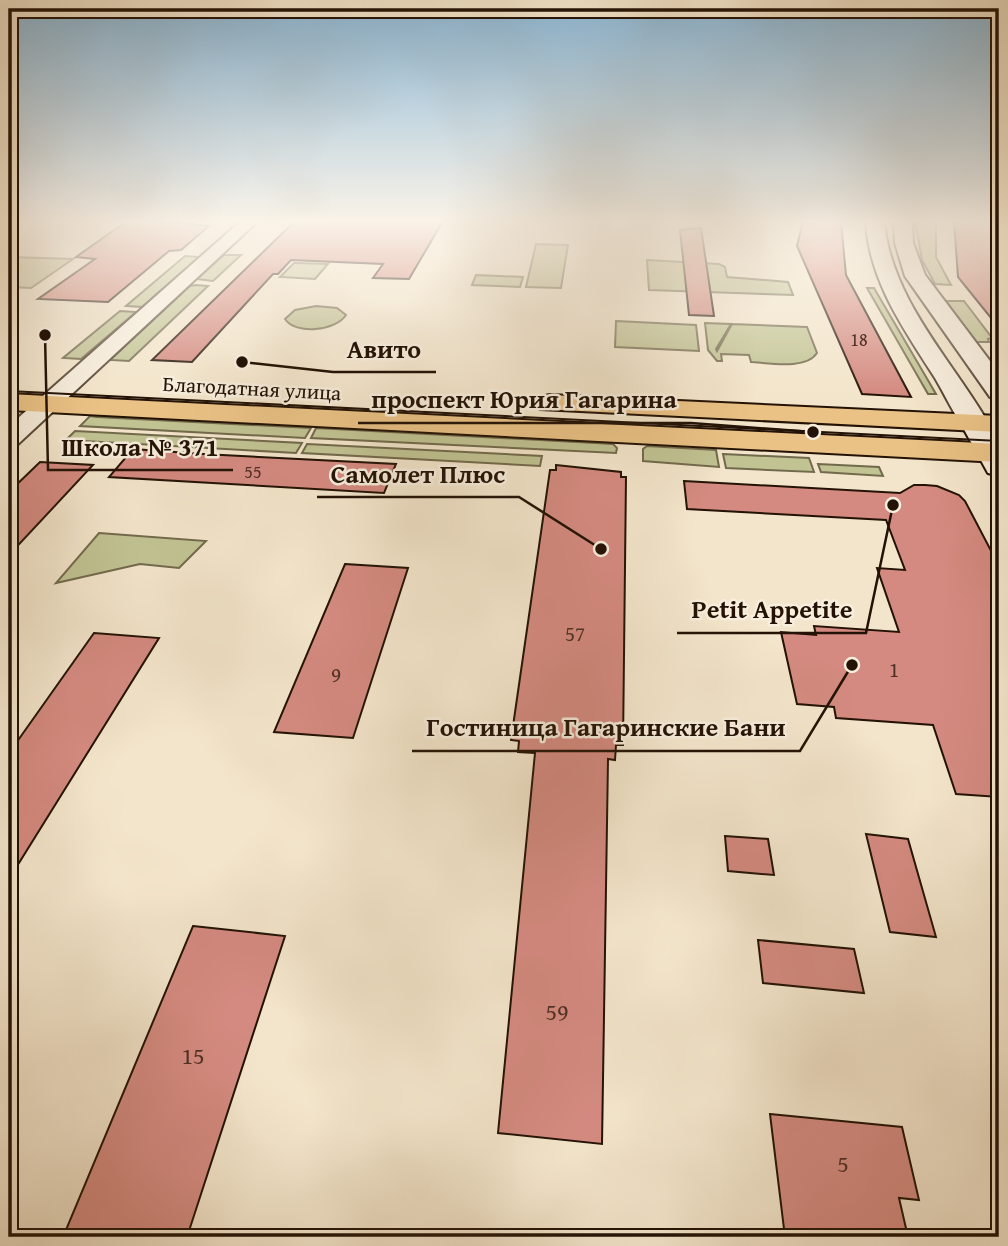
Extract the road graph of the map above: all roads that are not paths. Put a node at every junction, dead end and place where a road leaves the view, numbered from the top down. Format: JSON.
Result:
{"nodes":[{"id":1,"x":185,"y":279,"type":"edge"},
{"id":2,"x":886,"y":279,"type":"edge"},
{"id":3,"x":918,"y":279,"type":"edge"},
{"id":4,"x":74,"y":380,"type":"junction"},
{"id":5,"x":116,"y":382,"type":"dead end"},
{"id":6,"x":999,"y":390,"type":"edge"},
{"id":7,"x":45,"y":391,"type":"junction"},
{"id":8,"x":9,"y":402,"type":"edge"},
{"id":9,"x":526,"y":402,"type":"dead end"},
{"id":10,"x":9,"y":439,"type":"edge"},
{"id":11,"x":993,"y":444,"type":"edge"}],
"edges":[{"from":1,"to":4,"type":"street"},
{"from":2,"to":11,"type":"street"},
{"from":3,"to":6,"type":"street"},
{"from":4,"to":5,"type":"main road","name":"Благодатная улица"},
{"from":4,"to":7,"type":"main road","name":"Благодатная улица"},
{"from":7,"to":8,"type":"main road","name":"Благодатная улица"},
{"from":7,"to":10,"type":"street"},
{"from":7,"to":11,"type":"main road","name":"Благодатная улица"},
{"from":9,"to":11,"type":"main road"}]}
